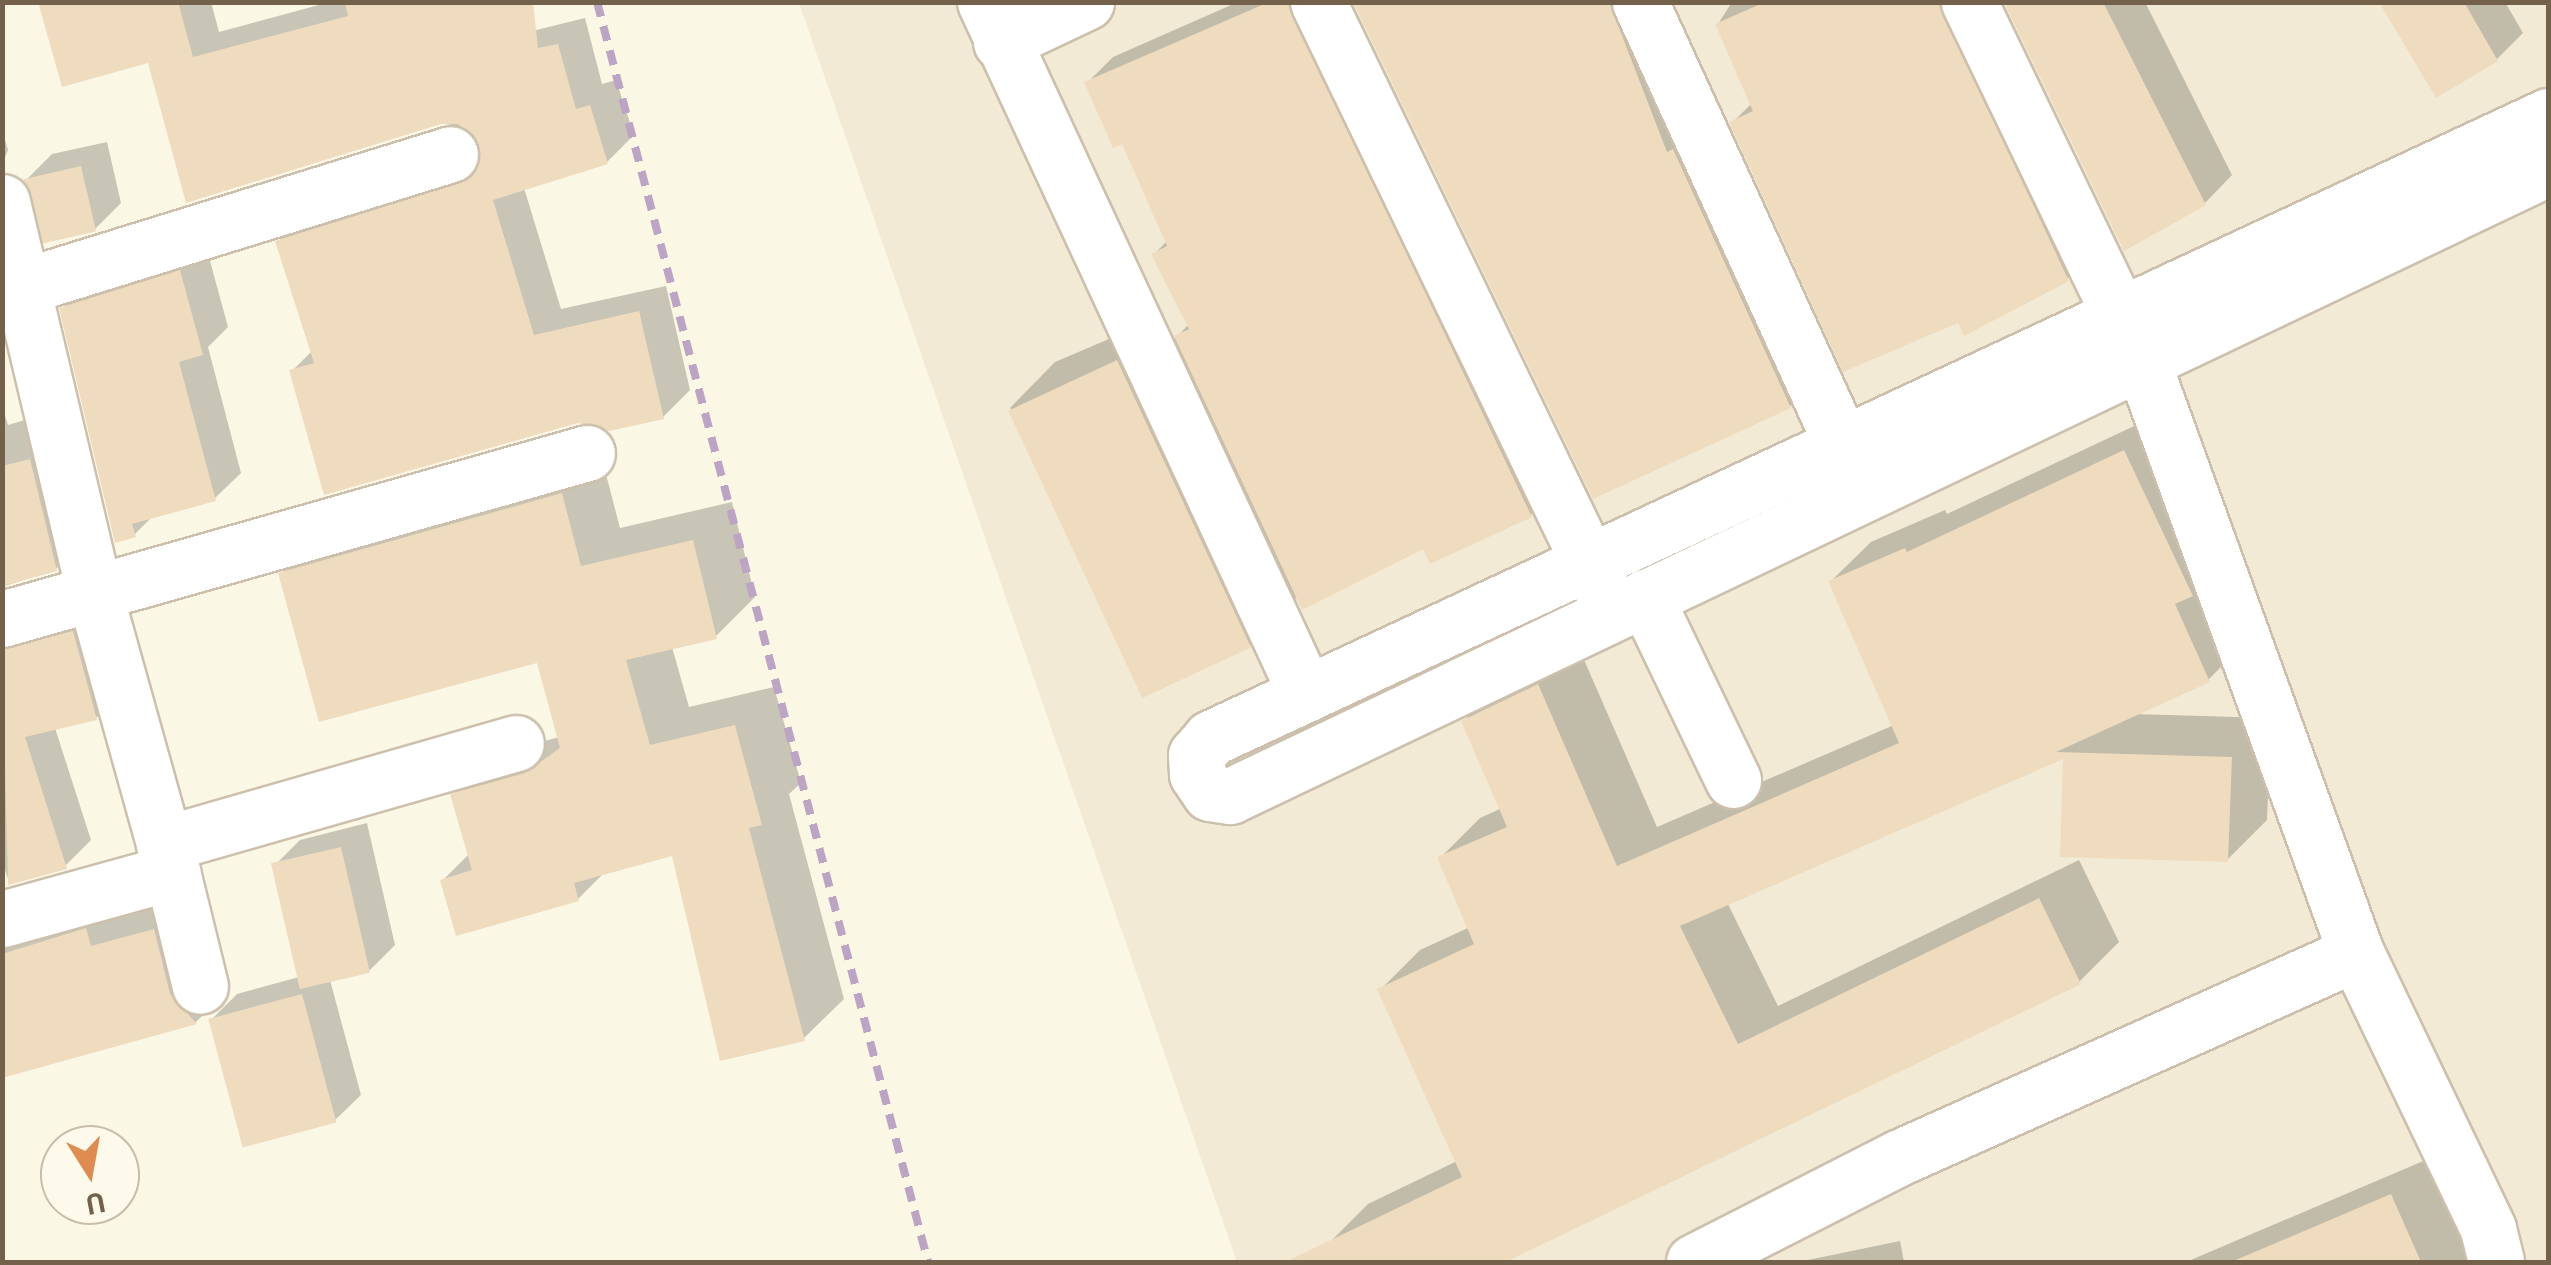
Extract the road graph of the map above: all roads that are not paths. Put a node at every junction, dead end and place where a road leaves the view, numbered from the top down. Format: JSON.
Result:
{"nodes":[{"id":1,"x":1086,"y":2,"type":"edge"},
{"id":2,"x":1318,"y":2,"type":"edge"},
{"id":3,"x":1640,"y":2,"type":"edge"},
{"id":4,"x":1969,"y":2,"type":"edge"},
{"id":5,"x":993,"y":22,"type":"edge"},
{"id":6,"x":2548,"y":116,"type":"edge"},
{"id":7,"x":450,"y":154,"type":"dead end"},
{"id":8,"x":2548,"y":168,"type":"edge"},
{"id":9,"x":2,"y":202,"type":"edge"},
{"id":10,"x":12,"y":290,"type":"edge"},
{"id":11,"x":2131,"y":338,"type":"junction"},
{"id":12,"x":1842,"y":444,"type":"junction"},
{"id":13,"x":587,"y":453,"type":"dead end"},
{"id":14,"x":1864,"y":493,"type":"junction"},
{"id":15,"x":1588,"y":562,"type":"junction"},
{"id":16,"x":94,"y":592,"type":"junction"},
{"id":17,"x":1629,"y":605,"type":"junction"},
{"id":18,"x":2,"y":619,"type":"edge"},
{"id":19,"x":1306,"y":694,"type":"junction"},
{"id":20,"x":516,"y":744,"type":"dead end"},
{"id":21,"x":1733,"y":780,"type":"dead end"},
{"id":22,"x":168,"y":858,"type":"junction"},
{"id":23,"x":2,"y":919,"type":"edge"},
{"id":24,"x":2356,"y":953,"type":"junction"},
{"id":25,"x":200,"y":986,"type":"dead end"},
{"id":26,"x":1694,"y":1262,"type":"edge"},
{"id":27,"x":2496,"y":1262,"type":"edge"}],
"edges":[{"from":1,"to":5,"type":"street"},
{"from":2,"to":15,"type":"street"},
{"from":3,"to":12,"type":"street"},
{"from":4,"to":11,"type":"street"},
{"from":5,"to":19,"type":"street"},
{"from":6,"to":11,"type":"street"},
{"from":7,"to":10,"type":"street"},
{"from":8,"to":11,"type":"street"},
{"from":9,"to":10,"type":"street"},
{"from":10,"to":16,"type":"street"},
{"from":11,"to":12,"type":"street"},
{"from":11,"to":14,"type":"street"},
{"from":11,"to":24,"type":"street"},
{"from":12,"to":14,"type":"street"},
{"from":12,"to":15,"type":"street"},
{"from":13,"to":16,"type":"street"},
{"from":14,"to":17,"type":"street"},
{"from":15,"to":17,"type":"street"},
{"from":15,"to":19,"type":"street"},
{"from":16,"to":18,"type":"street"},
{"from":16,"to":22,"type":"street"},
{"from":17,"to":19,"type":"street"},
{"from":17,"to":21,"type":"street"},
{"from":20,"to":22,"type":"street"},
{"from":22,"to":23,"type":"street"},
{"from":22,"to":25,"type":"street"},
{"from":24,"to":26,"type":"street"},
{"from":24,"to":27,"type":"street"}]}
